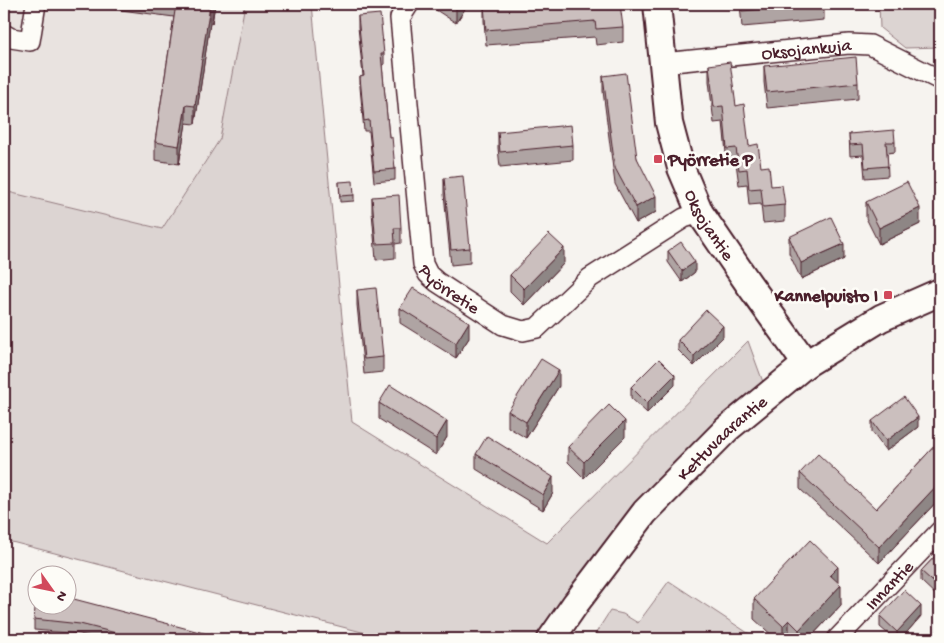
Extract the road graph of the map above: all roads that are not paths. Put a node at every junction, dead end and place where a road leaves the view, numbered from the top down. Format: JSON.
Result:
{"nodes":[{"id":1,"x":36,"y":4,"type":"edge"},
{"id":2,"x":409,"y":4,"type":"edge"},
{"id":3,"x":657,"y":4,"type":"edge"},
{"id":4,"x":4,"y":34,"type":"edge"},
{"id":5,"x":663,"y":63,"type":"junction"},
{"id":6,"x":940,"y":80,"type":"edge"},
{"id":7,"x":700,"y":212,"type":"junction"},
{"id":8,"x":940,"y":292,"type":"edge"},
{"id":9,"x":806,"y":364,"type":"junction"},
{"id":10,"x":940,"y":531,"type":"edge"},
{"id":11,"x":551,"y":639,"type":"edge"},
{"id":12,"x":837,"y":639,"type":"edge"}],
"edges":[{"from":1,"to":4,"type":"street"},
{"from":2,"to":7,"type":"street","name":"Pyörretie"},
{"from":3,"to":5,"type":"street","name":"Oksojantie"},
{"from":5,"to":6,"type":"street","name":"Oksojankuja"},
{"from":5,"to":7,"type":"street","name":"Oksojantie"},
{"from":7,"to":9,"type":"street","name":"Oksojantie"},
{"from":8,"to":9,"type":"street","name":"Kettuvaarantie"},
{"from":9,"to":11,"type":"street","name":"Kettuvaarantie"},
{"from":10,"to":12,"type":"street","name":"Innantie"}]}
